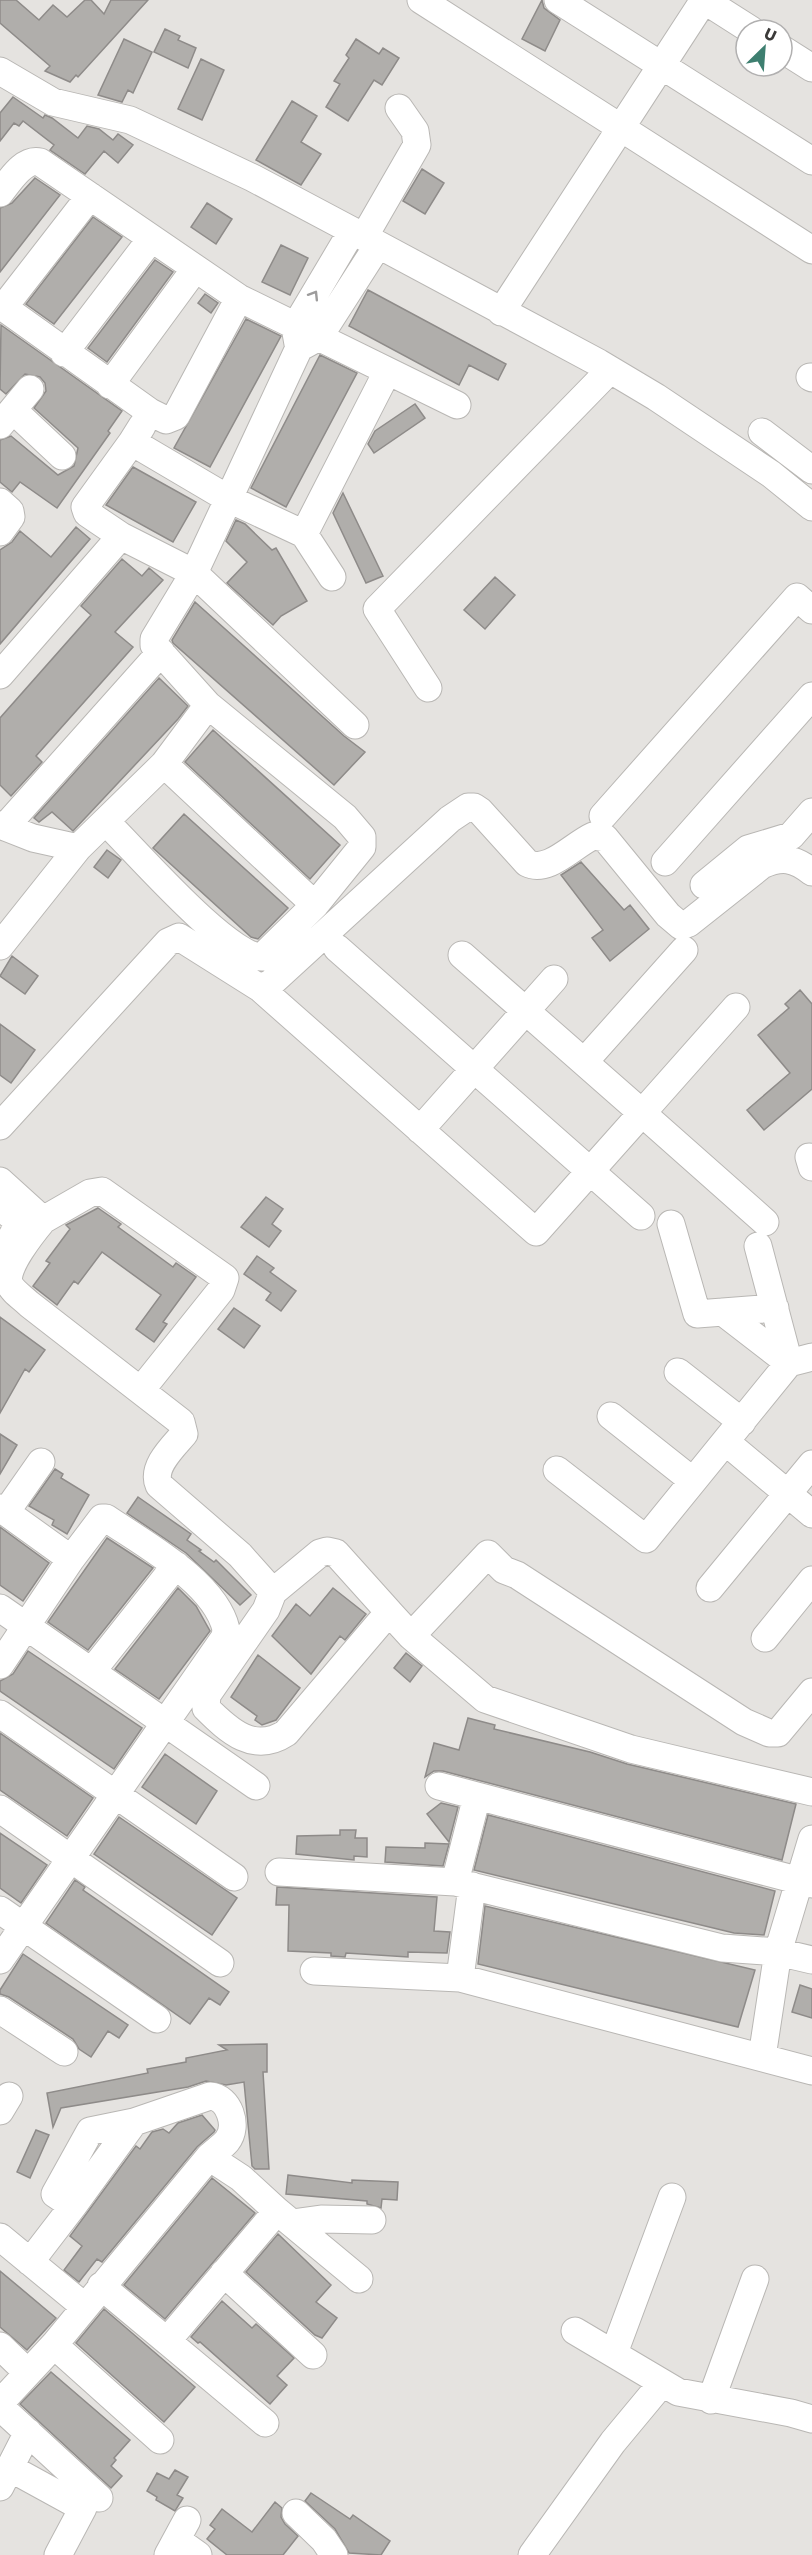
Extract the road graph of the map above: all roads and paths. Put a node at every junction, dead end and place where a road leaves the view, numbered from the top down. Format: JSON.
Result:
{"nodes":[{"id":1,"x":421,"y":0,"type":"edge"},
{"id":2,"x":558,"y":0,"type":"edge"},
{"id":3,"x":704,"y":0,"type":"edge"},
{"id":4,"x":734,"y":19,"type":"edge"},
{"id":5,"x":794,"y":57,"type":"edge"},
{"id":6,"x":661,"y":66,"type":"junction"},
{"id":7,"x":812,"y":68,"type":"edge"},
{"id":8,"x":0,"y":71,"type":"edge"},
{"id":9,"x":399,"y":108,"type":"dead end"},
{"id":10,"x":622,"y":126,"type":"junction"},
{"id":11,"x":812,"y":161,"type":"edge"},
{"id":12,"x":0,"y":193,"type":"edge"},
{"id":13,"x":90,"y":196,"type":"junction"},
{"id":14,"x":365,"y":238,"type":"junction"},
{"id":15,"x":151,"y":239,"type":"junction"},
{"id":16,"x":812,"y":250,"type":"edge"},
{"id":17,"x":195,"y":269,"type":"junction"},
{"id":18,"x":239,"y":298,"type":"junction"},
{"id":19,"x":501,"y":312,"type":"junction"},
{"id":20,"x":304,"y":337,"type":"junction"},
{"id":21,"x":64,"y":353,"type":"junction"},
{"id":22,"x":610,"y":370,"type":"junction"},
{"id":23,"x":387,"y":372,"type":"junction"},
{"id":24,"x":110,"y":385,"type":"junction"},
{"id":25,"x":30,"y":389,"type":"dead end"},
{"id":26,"x":457,"y":405,"type":"dead end"},
{"id":27,"x":150,"y":412,"type":"junction"},
{"id":28,"x":7,"y":417,"type":"edge"},
{"id":29,"x":762,"y":432,"type":"dead end"},
{"id":30,"x":132,"y":442,"type":"junction"},
{"id":31,"x":62,"y":456,"type":"dead end"},
{"id":32,"x":812,"y":470,"type":"edge"},
{"id":33,"x":227,"y":498,"type":"junction"},
{"id":34,"x":0,"y":502,"type":"edge"},
{"id":35,"x":810,"y":502,"type":"edge"},
{"id":36,"x":0,"y":532,"type":"edge"},
{"id":37,"x":304,"y":534,"type":"junction"},
{"id":38,"x":121,"y":536,"type":"junction"},
{"id":39,"x":194,"y":573,"type":"junction"},
{"id":40,"x":332,"y":577,"type":"dead end"},
{"id":41,"x":812,"y":610,"type":"edge"},
{"id":42,"x":161,"y":652,"type":"junction"},
{"id":43,"x":0,"y":675,"type":"edge"},
{"id":44,"x":428,"y":688,"type":"dead end"},
{"id":45,"x":812,"y":696,"type":"edge"},
{"id":46,"x":208,"y":705,"type":"junction"},
{"id":47,"x":355,"y":725,"type":"dead end"},
{"id":48,"x":164,"y":764,"type":"junction"},
{"id":49,"x":812,"y":812,"type":"edge"},
{"id":50,"x":603,"y":816,"type":"dead end"},
{"id":51,"x":107,"y":823,"type":"junction"},
{"id":52,"x":2,"y":826,"type":"edge"},
{"id":53,"x":78,"y":848,"type":"junction"},
{"id":54,"x":665,"y":862,"type":"dead end"},
{"id":55,"x":812,"y":872,"type":"edge"},
{"id":56,"x":704,"y":885,"type":"dead end"},
{"id":57,"x":315,"y":905,"type":"junction"},
{"id":58,"x":0,"y":946,"type":"edge"},
{"id":59,"x":337,"y":948,"type":"dead end"},
{"id":60,"x":684,"y":950,"type":"dead end"},
{"id":61,"x":462,"y":955,"type":"dead end"},
{"id":62,"x":554,"y":979,"type":"dead end"},
{"id":63,"x":260,"y":988,"type":"junction"},
{"id":64,"x":736,"y":1006,"type":"dead end"},
{"id":65,"x":526,"y":1011,"type":"junction"},
{"id":66,"x":584,"y":1062,"type":"junction"},
{"id":67,"x":474,"y":1069,"type":"junction"},
{"id":68,"x":642,"y":1113,"type":"junction"},
{"id":69,"x":0,"y":1126,"type":"edge"},
{"id":70,"x":420,"y":1130,"type":"junction"},
{"id":71,"x":590,"y":1171,"type":"junction"},
{"id":72,"x":0,"y":1181,"type":"edge"},
{"id":73,"x":0,"y":1207,"type":"edge"},
{"id":74,"x":641,"y":1216,"type":"dead end"},
{"id":75,"x":43,"y":1220,"type":"junction"},
{"id":76,"x":671,"y":1224,"type":"dead end"},
{"id":77,"x":0,"y":1257,"type":"edge"},
{"id":78,"x":775,"y":1308,"type":"junction"},
{"id":79,"x":723,"y":1312,"type":"junction"},
{"id":80,"x":800,"y":1360,"type":"edge"},
{"id":81,"x":678,"y":1372,"type":"dead end"},
{"id":82,"x":141,"y":1390,"type":"junction"},
{"id":83,"x":611,"y":1416,"type":"dead end"},
{"id":84,"x":734,"y":1432,"type":"junction"},
{"id":85,"x":41,"y":1462,"type":"dead end"},
{"id":86,"x":812,"y":1464,"type":"edge"},
{"id":87,"x":557,"y":1470,"type":"dead end"},
{"id":88,"x":693,"y":1481,"type":"junction"},
{"id":89,"x":788,"y":1494,"type":"junction"},
{"id":90,"x":3,"y":1510,"type":"edge"},
{"id":91,"x":812,"y":1514,"type":"edge"},
{"id":92,"x":71,"y":1559,"type":"junction"},
{"id":93,"x":176,"y":1565,"type":"junction"},
{"id":94,"x":812,"y":1580,"type":"edge"},
{"id":95,"x":710,"y":1588,"type":"dead end"},
{"id":96,"x":273,"y":1592,"type":"junction"},
{"id":97,"x":0,"y":1608,"type":"edge"},
{"id":98,"x":389,"y":1612,"type":"junction"},
{"id":99,"x":27,"y":1627,"type":"junction"},
{"id":100,"x":411,"y":1636,"type":"junction"},
{"id":101,"x":765,"y":1638,"type":"dead end"},
{"id":102,"x":0,"y":1665,"type":"edge"},
{"id":103,"x":92,"y":1671,"type":"junction"},
{"id":104,"x":812,"y":1692,"type":"edge"},
{"id":105,"x":0,"y":1713,"type":"edge"},
{"id":106,"x":165,"y":1723,"type":"junction"},
{"id":107,"x":256,"y":1786,"type":"dead end"},
{"id":108,"x":439,"y":1786,"type":"dead end"},
{"id":109,"x":812,"y":1792,"type":"edge"},
{"id":110,"x":115,"y":1794,"type":"junction"},
{"id":111,"x":477,"y":1796,"type":"junction"},
{"id":112,"x":0,"y":1809,"type":"edge"},
{"id":113,"x":812,"y":1839,"type":"edge"},
{"id":114,"x":70,"y":1858,"type":"junction"},
{"id":115,"x":279,"y":1872,"type":"dead end"},
{"id":116,"x":234,"y":1877,"type":"dead end"},
{"id":117,"x":806,"y":1882,"type":"edge"},
{"id":118,"x":463,"y":1884,"type":"junction"},
{"id":119,"x":0,"y":1910,"type":"edge"},
{"id":120,"x":23,"y":1926,"type":"junction"},
{"id":121,"x":778,"y":1952,"type":"junction"},
{"id":122,"x":0,"y":1960,"type":"edge"},
{"id":123,"x":812,"y":1960,"type":"edge"},
{"id":124,"x":220,"y":1963,"type":"dead end"},
{"id":125,"x":314,"y":1971,"type":"dead end"},
{"id":126,"x":460,"y":1978,"type":"junction"},
{"id":127,"x":0,"y":2010,"type":"edge"},
{"id":128,"x":157,"y":2019,"type":"dead end"},
{"id":129,"x":64,"y":2052,"type":"dead end"},
{"id":130,"x":762,"y":2057,"type":"junction"},
{"id":131,"x":812,"y":2071,"type":"edge"},
{"id":132,"x":209,"y":2157,"type":"junction"},
{"id":133,"x":672,"y":2197,"type":"dead end"},
{"id":134,"x":285,"y":2217,"type":"junction"},
{"id":135,"x":372,"y":2220,"type":"dead end"},
{"id":136,"x":17,"y":2251,"type":"edge"},
{"id":137,"x":224,"y":2273,"type":"junction"},
{"id":138,"x":359,"y":2279,"type":"dead end"},
{"id":139,"x":755,"y":2280,"type":"dead end"},
{"id":140,"x":101,"y":2286,"type":"junction"},
{"id":141,"x":85,"y":2307,"type":"junction"},
{"id":142,"x":575,"y":2331,"type":"dead end"},
{"id":143,"x":167,"y":2341,"type":"junction"},
{"id":144,"x":54,"y":2345,"type":"junction"},
{"id":145,"x":0,"y":2346,"type":"edge"},
{"id":146,"x":614,"y":2354,"type":"junction"},
{"id":147,"x":313,"y":2355,"type":"dead end"},
{"id":148,"x":28,"y":2373,"type":"junction"},
{"id":149,"x":662,"y":2383,"type":"junction"},
{"id":150,"x":711,"y":2400,"type":"junction"},
{"id":151,"x":0,"y":2405,"type":"edge"},
{"id":152,"x":812,"y":2419,"type":"edge"},
{"id":153,"x":265,"y":2423,"type":"dead end"},
{"id":154,"x":27,"y":2432,"type":"junction"},
{"id":155,"x":160,"y":2440,"type":"dead end"},
{"id":156,"x":5,"y":2478,"type":"edge"},
{"id":157,"x":99,"y":2498,"type":"dead end"},
{"id":158,"x":296,"y":2513,"type":"dead end"},
{"id":159,"x":58,"y":2555,"type":"edge"},
{"id":160,"x":334,"y":2555,"type":"edge"},
{"id":161,"x":532,"y":2555,"type":"edge"}],
"edges":[{"from":1,"to":10,"type":"street"},
{"from":2,"to":6,"type":"street"},
{"from":3,"to":4,"type":"street"},
{"from":3,"to":6,"type":"street"},
{"from":5,"to":7,"type":"street"},
{"from":6,"to":10,"type":"street"},
{"from":6,"to":11,"type":"street"},
{"from":8,"to":14,"type":"street"},
{"from":9,"to":14,"type":"street"},
{"from":10,"to":16,"type":"street"},
{"from":10,"to":19,"type":"street"},
{"from":12,"to":13,"type":"street"},
{"from":13,"to":15,"type":"street"},
{"from":13,"to":21,"type":"street"},
{"from":14,"to":19,"type":"street"},
{"from":14,"to":20,"type":"street"},
{"from":15,"to":17,"type":"street"},
{"from":15,"to":21,"type":"street"},
{"from":17,"to":18,"type":"street"},
{"from":17,"to":24,"type":"street"},
{"from":18,"to":20,"type":"street"},
{"from":18,"to":27,"type":"street"},
{"from":19,"to":22,"type":"street"},
{"from":20,"to":23,"type":"street"},
{"from":20,"to":33,"type":"street"},
{"from":21,"to":24,"type":"street"},
{"from":22,"to":35,"type":"street"},
{"from":22,"to":44,"type":"street"},
{"from":23,"to":26,"type":"street"},
{"from":23,"to":37,"type":"street"},
{"from":24,"to":27,"type":"street"},
{"from":25,"to":28,"type":"street"},
{"from":27,"to":30,"type":"street"},
{"from":28,"to":31,"type":"street"},
{"from":29,"to":32,"type":"street"},
{"from":30,"to":33,"type":"street"},
{"from":30,"to":38,"type":"street"},
{"from":33,"to":37,"type":"street"},
{"from":33,"to":39,"type":"street"},
{"from":34,"to":36,"type":"street"},
{"from":37,"to":40,"type":"street"},
{"from":38,"to":39,"type":"street"},
{"from":38,"to":43,"type":"street"},
{"from":39,"to":42,"type":"street"},
{"from":39,"to":47,"type":"street"},
{"from":41,"to":50,"type":"street"},
{"from":42,"to":46,"type":"street"},
{"from":42,"to":52,"type":"street"},
{"from":45,"to":54,"type":"street"},
{"from":46,"to":48,"type":"street"},
{"from":46,"to":57,"type":"street"},
{"from":48,"to":51,"type":"street"},
{"from":48,"to":57,"type":"street"},
{"from":49,"to":56,"type":"street"},
{"from":51,"to":53,"type":"street"},
{"from":51,"to":57,"type":"street"},
{"from":52,"to":53,"type":"street"},
{"from":53,"to":58,"type":"street"},
{"from":55,"to":63,"type":"street"},
{"from":59,"to":67,"type":"street"},
{"from":60,"to":66,"type":"street"},
{"from":61,"to":65,"type":"street"},
{"from":62,"to":65,"type":"street"},
{"from":63,"to":69,"type":"street"},
{"from":63,"to":70,"type":"street"},
{"from":64,"to":68,"type":"street"},
{"from":65,"to":66,"type":"street"},
{"from":65,"to":67,"type":"street"},
{"from":66,"to":68,"type":"street"},
{"from":67,"to":70,"type":"street"},
{"from":67,"to":71,"type":"street"},
{"from":68,"to":71,"type":"street"},
{"from":68,"to":78,"type":"street"},
{"from":70,"to":71,"type":"street"},
{"from":71,"to":74,"type":"street"},
{"from":72,"to":75,"type":"street"},
{"from":73,"to":77,"type":"street"},
{"from":75,"to":82,"type":"street"},
{"from":75,"to":82,"type":"street"},
{"from":76,"to":79,"type":"street"},
{"from":78,"to":79,"type":"street"},
{"from":78,"to":80,"type":"street"},
{"from":79,"to":80,"type":"street"},
{"from":80,"to":84,"type":"street"},
{"from":81,"to":84,"type":"street"},
{"from":82,"to":96,"type":"street"},
{"from":83,"to":88,"type":"street"},
{"from":84,"to":88,"type":"street"},
{"from":84,"to":89,"type":"street"},
{"from":85,"to":90,"type":"street"},
{"from":86,"to":89,"type":"street"},
{"from":87,"to":88,"type":"street"},
{"from":89,"to":91,"type":"street"},
{"from":89,"to":95,"type":"street"},
{"from":90,"to":92,"type":"street"},
{"from":92,"to":93,"type":"street"},
{"from":92,"to":99,"type":"street"},
{"from":93,"to":103,"type":"street"},
{"from":93,"to":106,"type":"street"},
{"from":94,"to":101,"type":"street"},
{"from":96,"to":98,"type":"street"},
{"from":96,"to":98,"type":"street"},
{"from":97,"to":99,"type":"street"},
{"from":98,"to":100,"type":"street"},
{"from":99,"to":102,"type":"street"},
{"from":99,"to":103,"type":"street"},
{"from":100,"to":104,"type":"street"},
{"from":100,"to":109,"type":"street"},
{"from":103,"to":106,"type":"street"},
{"from":105,"to":110,"type":"street"},
{"from":106,"to":107,"type":"street"},
{"from":106,"to":110,"type":"street"},
{"from":108,"to":111,"type":"street"},
{"from":110,"to":114,"type":"street"},
{"from":110,"to":116,"type":"street"},
{"from":111,"to":117,"type":"street"},
{"from":111,"to":118,"type":"street"},
{"from":112,"to":114,"type":"street"},
{"from":113,"to":117,"type":"street"},
{"from":114,"to":120,"type":"street"},
{"from":114,"to":124,"type":"street"},
{"from":115,"to":118,"type":"street"},
{"from":117,"to":121,"type":"street"},
{"from":118,"to":121,"type":"street"},
{"from":118,"to":126,"type":"street"},
{"from":119,"to":120,"type":"street"},
{"from":120,"to":122,"type":"street"},
{"from":120,"to":128,"type":"street"},
{"from":121,"to":123,"type":"street"},
{"from":121,"to":130,"type":"street"},
{"from":125,"to":126,"type":"street"},
{"from":126,"to":130,"type":"street"},
{"from":127,"to":129,"type":"street"},
{"from":130,"to":131,"type":"street"},
{"from":132,"to":134,"type":"street"},
{"from":132,"to":136,"type":"street"},
{"from":132,"to":140,"type":"street"},
{"from":133,"to":146,"type":"street"},
{"from":134,"to":135,"type":"street"},
{"from":134,"to":137,"type":"street"},
{"from":134,"to":138,"type":"street"},
{"from":136,"to":141,"type":"street"},
{"from":137,"to":143,"type":"street"},
{"from":137,"to":147,"type":"street"},
{"from":139,"to":150,"type":"street"},
{"from":140,"to":141,"type":"street"},
{"from":140,"to":143,"type":"street"},
{"from":141,"to":144,"type":"street"},
{"from":142,"to":146,"type":"street"},
{"from":143,"to":153,"type":"street"},
{"from":144,"to":148,"type":"street"},
{"from":144,"to":155,"type":"street"},
{"from":145,"to":148,"type":"street"},
{"from":146,"to":149,"type":"street"},
{"from":148,"to":151,"type":"street"},
{"from":149,"to":150,"type":"street"},
{"from":149,"to":161,"type":"street"},
{"from":150,"to":152,"type":"street"},
{"from":151,"to":154,"type":"street"},
{"from":154,"to":156,"type":"street"},
{"from":154,"to":157,"type":"street"},
{"from":156,"to":159,"type":"street"},
{"from":158,"to":160,"type":"street"}]}
